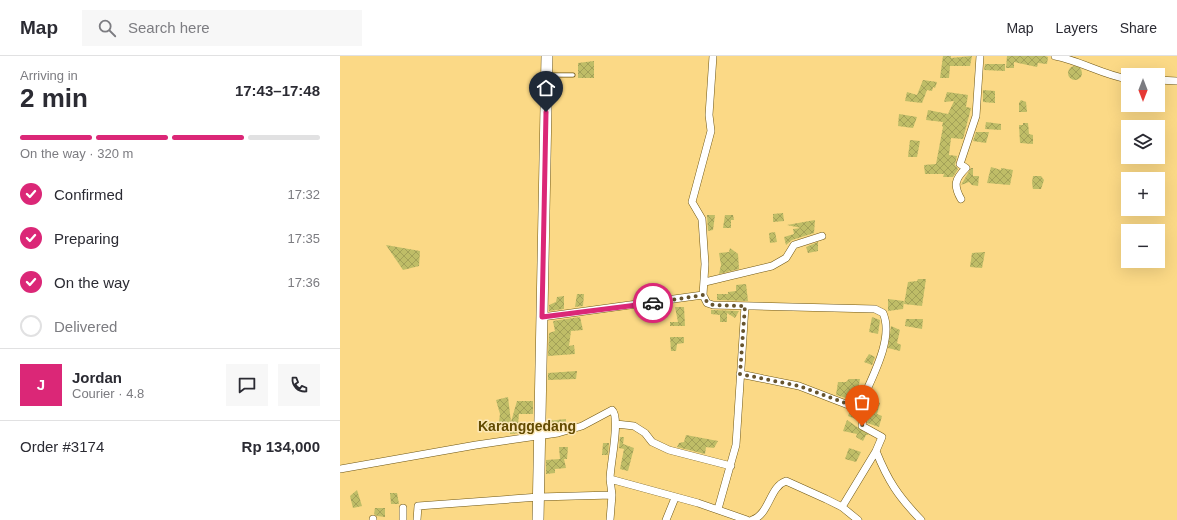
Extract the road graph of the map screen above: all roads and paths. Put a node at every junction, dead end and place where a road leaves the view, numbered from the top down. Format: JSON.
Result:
{"nodes":[{"id":1,"x":548,"y":56,"type":"edge"},
{"id":2,"x":713,"y":56,"type":"edge"},
{"id":3,"x":980,"y":56,"type":"edge"},
{"id":4,"x":1055,"y":56,"type":"edge"},
{"id":5,"x":573,"y":74,"type":"dead end"},
{"id":6,"x":547,"y":75,"type":"junction"},
{"id":7,"x":1121,"y":77,"type":"edge"},
{"id":8,"x":1165,"y":80,"type":"edge"},
{"id":9,"x":1177,"y":81,"type":"edge"},
{"id":10,"x":961,"y":199,"type":"dead end"},
{"id":11,"x":822,"y":236,"type":"dead end"},
{"id":12,"x":705,"y":282,"type":"junction"},
{"id":13,"x":703,"y":295,"type":"junction"},
{"id":14,"x":745,"y":306,"type":"junction"},
{"id":15,"x":542,"y":317,"type":"junction"},
{"id":16,"x":740,"y":374,"type":"junction"},
{"id":17,"x":859,"y":408,"type":"junction"},
{"id":18,"x":616,"y":424,"type":"junction"},
{"id":19,"x":541,"y":436,"type":"junction"},
{"id":20,"x":876,"y":451,"type":"junction"},
{"id":21,"x":731,"y":466,"type":"junction"},
{"id":22,"x":340,"y":469,"type":"edge"},
{"id":23,"x":610,"y":479,"type":"junction"},
{"id":24,"x":612,"y":495,"type":"junction"},
{"id":25,"x":540,"y":497,"type":"junction"},
{"id":26,"x":675,"y":498,"type":"junction"},
{"id":27,"x":403,"y":508,"type":"dead end"},
{"id":28,"x":842,"y":508,"type":"junction"},
{"id":29,"x":718,"y":509,"type":"junction"},
{"id":30,"x":403,"y":520,"type":"edge"},
{"id":31,"x":417,"y":520,"type":"edge"},
{"id":32,"x":538,"y":520,"type":"edge"},
{"id":33,"x":610,"y":520,"type":"edge"},
{"id":34,"x":666,"y":520,"type":"edge"},
{"id":35,"x":747,"y":520,"type":"edge"},
{"id":36,"x":752,"y":520,"type":"edge"},
{"id":37,"x":858,"y":520,"type":"edge"},
{"id":38,"x":921,"y":520,"type":"edge"}],
"edges":[{"from":1,"to":6,"type":"street"},
{"from":2,"to":12,"type":"street"},
{"from":3,"to":10,"type":"street"},
{"from":4,"to":7,"type":"street"},
{"from":5,"to":6,"type":"lane"},
{"from":6,"to":15,"type":"street"},
{"from":8,"to":9,"type":"street"},
{"from":11,"to":12,"type":"street"},
{"from":12,"to":13,"type":"street"},
{"from":13,"to":14,"type":"street"},
{"from":13,"to":15,"type":"street"},
{"from":14,"to":16,"type":"street"},
{"from":14,"to":17,"type":"street"},
{"from":15,"to":19,"type":"street"},
{"from":16,"to":17,"type":"street"},
{"from":16,"to":21,"type":"street"},
{"from":17,"to":20,"type":"street"},
{"from":18,"to":19,"type":"street"},
{"from":18,"to":21,"type":"street"},
{"from":18,"to":23,"type":"street"},
{"from":19,"to":22,"type":"street"},
{"from":19,"to":25,"type":"street"},
{"from":20,"to":28,"type":"street"},
{"from":20,"to":38,"type":"street"},
{"from":21,"to":29,"type":"street"},
{"from":23,"to":24,"type":"street"},
{"from":23,"to":26,"type":"street"},
{"from":24,"to":25,"type":"street"},
{"from":24,"to":33,"type":"street"},
{"from":25,"to":31,"type":"street"},
{"from":25,"to":32,"type":"street"},
{"from":26,"to":29,"type":"street"},
{"from":26,"to":34,"type":"street"},
{"from":27,"to":30,"type":"street"},
{"from":28,"to":36,"type":"street"},
{"from":28,"to":37,"type":"street"},
{"from":29,"to":35,"type":"street"}]}
